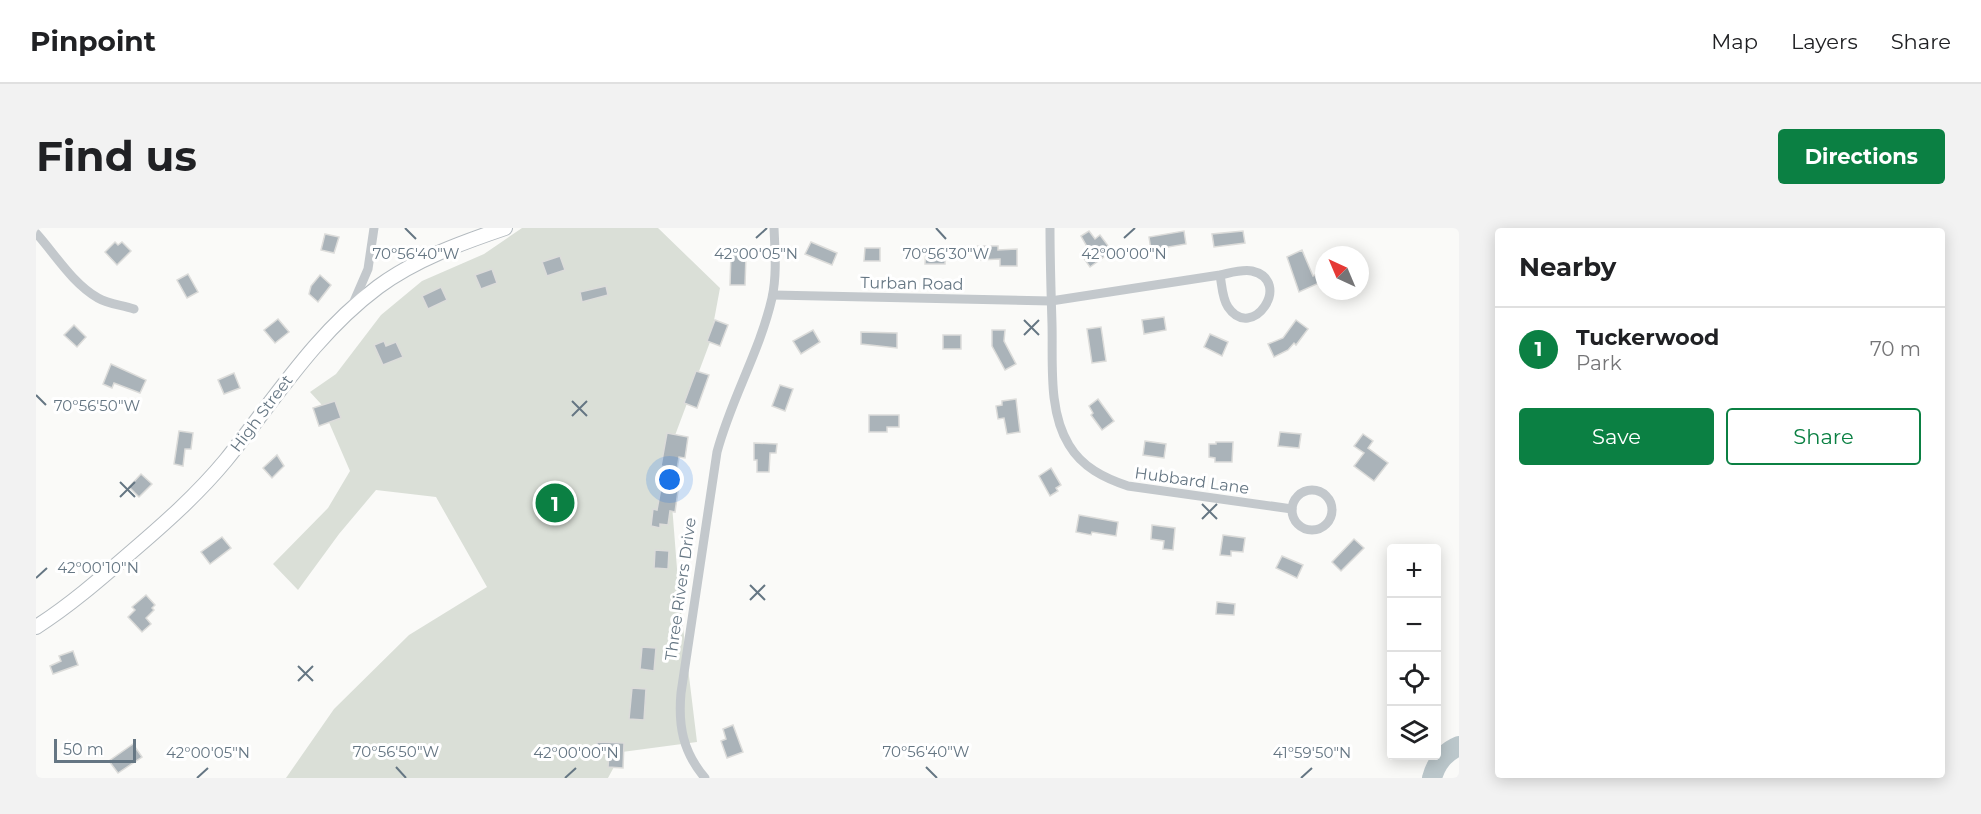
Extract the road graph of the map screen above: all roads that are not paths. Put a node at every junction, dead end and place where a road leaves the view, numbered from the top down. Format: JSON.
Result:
{"nodes":[{"id":1,"x":374,"y":228,"type":"edge"},
{"id":2,"x":505,"y":228,"type":"edge"},
{"id":3,"x":774,"y":228,"type":"edge"},
{"id":4,"x":1050,"y":228,"type":"edge"},
{"id":5,"x":36,"y":233,"type":"edge"},
{"id":6,"x":1220,"y":275,"type":"junction"},
{"id":7,"x":773,"y":296,"type":"junction"},
{"id":8,"x":1051,"y":301,"type":"junction"},
{"id":9,"x":134,"y":309,"type":"dead end"},
{"id":10,"x":350,"y":311,"type":"junction"},
{"id":11,"x":1292,"y":509,"type":"junction"},
{"id":12,"x":36,"y":627,"type":"edge"},
{"id":13,"x":705,"y":778,"type":"edge"}],
"edges":[{"from":1,"to":10,"type":"street"},
{"from":2,"to":10,"type":"street","name":"High Street"},
{"from":3,"to":7,"type":"street","name":"Three Rivers Drive"},
{"from":4,"to":8,"type":"street","name":"Hubbard Lane"},
{"from":5,"to":9,"type":"street"},
{"from":6,"to":6,"type":"street"},
{"from":6,"to":8,"type":"street","name":"Turban Road"},
{"from":7,"to":8,"type":"street","name":"Turban Road"},
{"from":7,"to":13,"type":"street","name":"Three Rivers Drive"},
{"from":8,"to":11,"type":"street","name":"Hubbard Lane"},
{"from":10,"to":12,"type":"street","name":"High Street"},
{"from":11,"to":11,"type":"street"}]}
